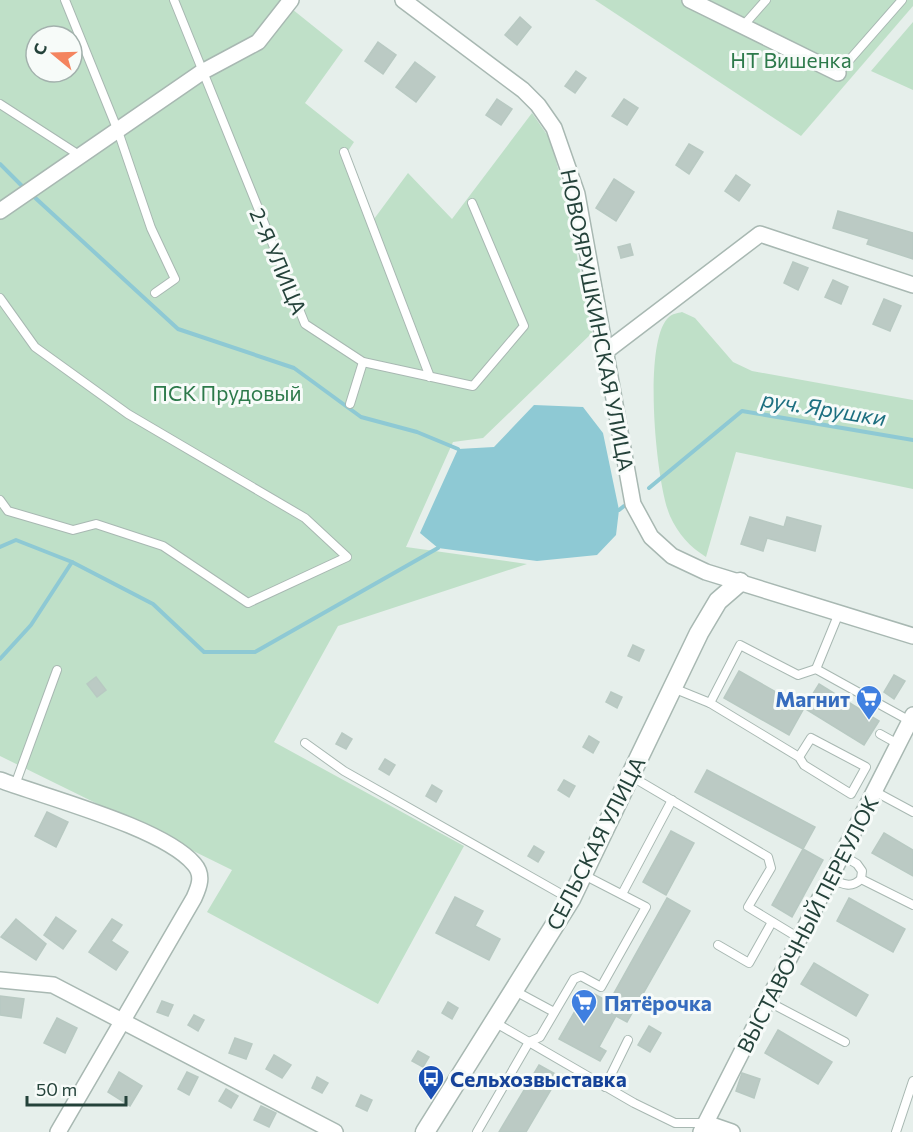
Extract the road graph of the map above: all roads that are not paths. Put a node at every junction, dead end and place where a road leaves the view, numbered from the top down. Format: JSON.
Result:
{"nodes":[{"id":1,"x":65,"y":0,"type":"edge"},
{"id":2,"x":174,"y":0,"type":"edge"},
{"id":3,"x":291,"y":0,"type":"edge"},
{"id":4,"x":403,"y":0,"type":"edge"},
{"id":5,"x":690,"y":0,"type":"edge"},
{"id":6,"x":766,"y":0,"type":"edge"},
{"id":7,"x":902,"y":0,"type":"edge"},
{"id":8,"x":743,"y":26,"type":"junction"},
{"id":9,"x":202,"y":72,"type":"junction"},
{"id":10,"x":838,"y":73,"type":"joint"},
{"id":11,"x":0,"y":104,"type":"edge"},
{"id":12,"x":118,"y":130,"type":"junction"},
{"id":13,"x":344,"y":152,"type":"dead end"},
{"id":14,"x":79,"y":155,"type":"junction"},
{"id":15,"x":472,"y":203,"type":"dead end"},
{"id":16,"x":0,"y":211,"type":"edge"},
{"id":17,"x":913,"y":285,"type":"edge"},
{"id":18,"x":155,"y":293,"type":"dead end"},
{"id":19,"x":0,"y":298,"type":"edge"},
{"id":20,"x":605,"y":352,"type":"junction"},
{"id":21,"x":363,"y":362,"type":"junction"},
{"id":22,"x":430,"y":376,"type":"junction"},
{"id":23,"x":350,"y":404,"type":"dead end"},
{"id":24,"x":0,"y":500,"type":"edge"},
{"id":25,"x":740,"y":582,"type":"junction"},
{"id":26,"x":839,"y":613,"type":"junction"},
{"id":27,"x":913,"y":636,"type":"edge"},
{"id":28,"x":816,"y":669,"type":"junction"},
{"id":29,"x":57,"y":670,"type":"dead end"},
{"id":30,"x":672,"y":688,"type":"junction"},
{"id":31,"x":710,"y":703,"type":"junction"},
{"id":32,"x":911,"y":718,"type":"edge"},
{"id":33,"x":880,"y":734,"type":"dead end"},
{"id":34,"x":306,"y":743,"type":"dead end"},
{"id":35,"x":898,"y":744,"type":"junction"},
{"id":36,"x":799,"y":757,"type":"junction"},
{"id":37,"x":866,"y":767,"type":"junction"},
{"id":38,"x":629,"y":775,"type":"junction"},
{"id":39,"x":882,"y":775,"type":"junction"},
{"id":40,"x":7,"y":783,"type":"edge"},
{"id":41,"x":874,"y":791,"type":"junction"},
{"id":42,"x":672,"y":800,"type":"junction"},
{"id":43,"x":913,"y":812,"type":"edge"},
{"id":44,"x":842,"y":855,"type":"junction"},
{"id":45,"x":584,"y":874,"type":"junction"},
{"id":46,"x":830,"y":878,"type":"junction"},
{"id":47,"x":861,"y":879,"type":"junction"},
{"id":48,"x":622,"y":894,"type":"junction"},
{"id":49,"x":571,"y":899,"type":"junction"},
{"id":50,"x":913,"y":905,"type":"edge"},
{"id":51,"x":772,"y":922,"type":"junction"},
{"id":52,"x":799,"y":938,"type":"junction"},
{"id":53,"x":718,"y":945,"type":"dead end"},
{"id":54,"x":0,"y":981,"type":"edge"},
{"id":55,"x":515,"y":991,"type":"junction"},
{"id":56,"x":767,"y":1001,"type":"junction"},
{"id":57,"x":555,"y":1012,"type":"junction"},
{"id":58,"x":123,"y":1020,"type":"junction"},
{"id":59,"x":496,"y":1023,"type":"junction"},
{"id":60,"x":628,"y":1040,"type":"dead end"},
{"id":61,"x":529,"y":1042,"type":"junction"},
{"id":62,"x":845,"y":1042,"type":"dead end"},
{"id":63,"x":913,"y":1082,"type":"edge"},
{"id":64,"x":605,"y":1086,"type":"junction"},
{"id":65,"x":904,"y":1108,"type":"junction"},
{"id":66,"x":913,"y":1111,"type":"edge"},
{"id":67,"x":703,"y":1127,"type":"edge"},
{"id":68,"x":58,"y":1132,"type":"edge"},
{"id":69,"x":335,"y":1132,"type":"edge"},
{"id":70,"x":425,"y":1132,"type":"edge"},
{"id":71,"x":477,"y":1132,"type":"edge"},
{"id":72,"x":732,"y":1132,"type":"edge"},
{"id":73,"x":896,"y":1132,"type":"edge"}],
"edges":[{"from":1,"to":12,"type":"lane"},
{"from":2,"to":9,"type":"lane","name":"2-Я УЛИЦА"},
{"from":3,"to":9,"type":"street"},
{"from":4,"to":20,"type":"street","name":"НОВОЯРУШКИНСКАЯ УЛИЦА"},
{"from":5,"to":8,"type":"street"},
{"from":6,"to":8,"type":"lane"},
{"from":7,"to":10,"type":"lane"},
{"from":8,"to":10,"type":"street"},
{"from":9,"to":12,"type":"street"},
{"from":9,"to":21,"type":"lane","name":"2-Я УЛИЦА"},
{"from":11,"to":14,"type":"lane"},
{"from":12,"to":14,"type":"street"},
{"from":12,"to":18,"type":"lane"},
{"from":13,"to":22,"type":"lane"},
{"from":14,"to":16,"type":"street"},
{"from":15,"to":22,"type":"lane","name":"2-Я УЛИЦА"},
{"from":17,"to":20,"type":"street"},
{"from":19,"to":24,"type":"lane"},
{"from":20,"to":25,"type":"street","name":"НОВОЯРУШКИНСКАЯ УЛИЦА"},
{"from":21,"to":22,"type":"lane","name":"2-Я УЛИЦА"},
{"from":21,"to":23,"type":"lane"},
{"from":25,"to":26,"type":"street","name":"НОВОЯРУШКИНСКАЯ УЛИЦА"},
{"from":25,"to":30,"type":"street","name":"СЕЛЬСКАЯ УЛИЦА"},
{"from":26,"to":27,"type":"street","name":"НОВОЯРУШКИНСКАЯ УЛИЦА"},
{"from":26,"to":28,"type":"lane"},
{"from":28,"to":31,"type":"lane"},
{"from":28,"to":32,"type":"lane"},
{"from":29,"to":40,"type":"lane"},
{"from":30,"to":31,"type":"lane"},
{"from":30,"to":38,"type":"street","name":"СЕЛЬСКАЯ УЛИЦА"},
{"from":31,"to":36,"type":"lane"},
{"from":32,"to":35,"type":"street","name":"ВЫСТАВОЧНЫЙ ПЕРЕУЛОК"},
{"from":33,"to":35,"type":"lane"},
{"from":34,"to":49,"type":"lane"},
{"from":35,"to":39,"type":"street","name":"ВЫСТАВОЧНЫЙ ПЕРЕУЛОК"},
{"from":36,"to":37,"type":"lane"},
{"from":36,"to":37,"type":"lane"},
{"from":37,"to":39,"type":"lane"},
{"from":38,"to":42,"type":"lane"},
{"from":38,"to":45,"type":"street","name":"СЕЛЬСКАЯ УЛИЦА"},
{"from":39,"to":41,"type":"street","name":"ВЫСТАВОЧНЫЙ ПЕРЕУЛОК"},
{"from":40,"to":58,"type":"street"},
{"from":41,"to":43,"type":"lane"},
{"from":41,"to":44,"type":"street","name":"ВЫСТАВОЧНЫЙ ПЕРЕУЛОК"},
{"from":42,"to":48,"type":"lane"},
{"from":42,"to":51,"type":"lane"},
{"from":44,"to":46,"type":"street","name":"ВЫСТАВОЧНЫЙ ПЕРЕУЛОК"},
{"from":44,"to":47,"type":"lane"},
{"from":45,"to":48,"type":"lane"},
{"from":45,"to":49,"type":"street","name":"СЕЛЬСКАЯ УЛИЦА"},
{"from":46,"to":47,"type":"lane"},
{"from":46,"to":52,"type":"street","name":"ВЫСТАВОЧНЫЙ ПЕРЕУЛОК"},
{"from":47,"to":50,"type":"lane"},
{"from":48,"to":57,"type":"lane"},
{"from":49,"to":55,"type":"street","name":"СЕЛЬСКАЯ УЛИЦА"},
{"from":51,"to":52,"type":"lane"},
{"from":51,"to":53,"type":"lane"},
{"from":52,"to":56,"type":"street","name":"ВЫСТАВОЧНЫЙ ПЕРЕУЛОК"},
{"from":54,"to":58,"type":"street"},
{"from":55,"to":57,"type":"lane"},
{"from":55,"to":59,"type":"street","name":"СЕЛЬСКАЯ УЛИЦА"},
{"from":56,"to":62,"type":"lane"},
{"from":56,"to":67,"type":"street","name":"ВЫСТАВОЧНЫЙ ПЕРЕУЛОК"},
{"from":57,"to":61,"type":"lane"},
{"from":58,"to":68,"type":"street"},
{"from":58,"to":69,"type":"street"},
{"from":59,"to":61,"type":"lane"},
{"from":59,"to":70,"type":"street","name":"СЕЛЬСКАЯ УЛИЦА"},
{"from":60,"to":64,"type":"lane"},
{"from":61,"to":64,"type":"lane"},
{"from":61,"to":71,"type":"lane"},
{"from":63,"to":65,"type":"lane"},
{"from":64,"to":67,"type":"lane"},
{"from":65,"to":66,"type":"lane"},
{"from":65,"to":73,"type":"lane"},
{"from":67,"to":72,"type":"street"}]}
